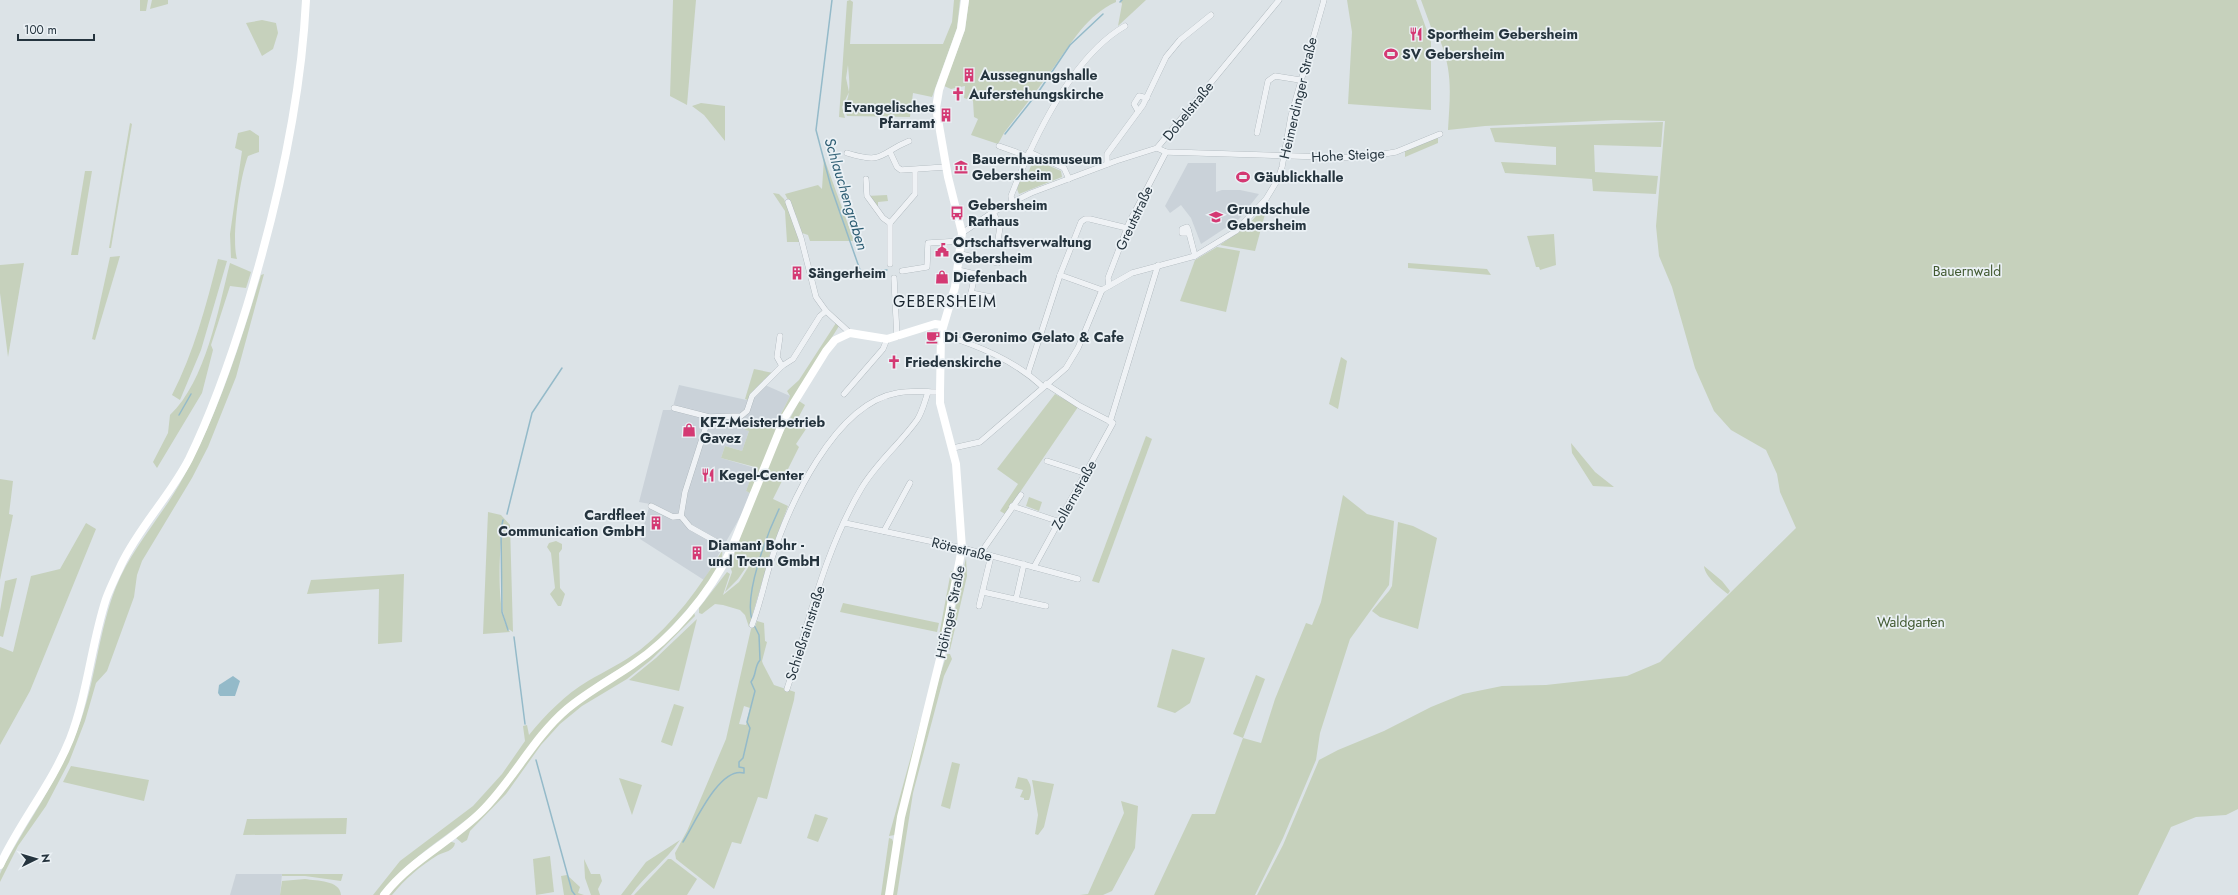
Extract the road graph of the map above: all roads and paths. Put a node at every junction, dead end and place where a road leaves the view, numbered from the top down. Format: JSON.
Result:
{"nodes":[{"id":1,"x":306,"y":0,"type":"edge"},
{"id":2,"x":965,"y":0,"type":"edge"},
{"id":3,"x":1279,"y":0,"type":"edge"},
{"id":4,"x":1324,"y":0,"type":"edge"},
{"id":5,"x":1211,"y":15,"type":"dead end"},
{"id":6,"x":1125,"y":26,"type":"dead end"},
{"id":7,"x":1300,"y":80,"type":"junction"},
{"id":8,"x":1257,"y":133,"type":"dead end"},
{"id":9,"x":1440,"y":134,"type":"dead end"},
{"id":10,"x":909,"y":141,"type":"dead end"},
{"id":11,"x":999,"y":146,"type":"dead end"},
{"id":12,"x":1157,"y":148,"type":"junction"},
{"id":13,"x":890,"y":152,"type":"junction"},
{"id":14,"x":1166,"y":152,"type":"junction"},
{"id":15,"x":847,"y":153,"type":"dead end"},
{"id":16,"x":1028,"y":154,"type":"junction"},
{"id":17,"x":1284,"y":157,"type":"junction"},
{"id":18,"x":1107,"y":164,"type":"junction"},
{"id":19,"x":946,"y":167,"type":"junction"},
{"id":20,"x":915,"y":170,"type":"junction"},
{"id":21,"x":866,"y":179,"type":"dead end"},
{"id":22,"x":1069,"y":179,"type":"junction"},
{"id":23,"x":1012,"y":201,"type":"junction"},
{"id":24,"x":788,"y":202,"type":"dead end"},
{"id":25,"x":993,"y":212,"type":"junction"},
{"id":26,"x":890,"y":223,"type":"junction"},
{"id":27,"x":1128,"y":228,"type":"junction"},
{"id":28,"x":1189,"y":232,"type":"dead end"},
{"id":29,"x":962,"y":237,"type":"junction"},
{"id":30,"x":997,"y":246,"type":"dead end"},
{"id":31,"x":961,"y":254,"type":"junction"},
{"id":32,"x":1196,"y":256,"type":"junction"},
{"id":33,"x":998,"y":263,"type":"dead end"},
{"id":34,"x":890,"y":264,"type":"dead end"},
{"id":35,"x":1158,"y":265,"type":"junction"},
{"id":36,"x":958,"y":270,"type":"junction"},
{"id":37,"x":902,"y":271,"type":"dead end"},
{"id":38,"x":975,"y":274,"type":"junction"},
{"id":39,"x":1060,"y":275,"type":"junction"},
{"id":40,"x":894,"y":278,"type":"dead end"},
{"id":41,"x":991,"y":278,"type":"dead end"},
{"id":42,"x":1109,"y":286,"type":"junction"},
{"id":43,"x":1102,"y":290,"type":"junction"},
{"id":44,"x":971,"y":293,"type":"junction"},
{"id":45,"x":991,"y":297,"type":"dead end"},
{"id":46,"x":951,"y":302,"type":"junction"},
{"id":47,"x":826,"y":311,"type":"junction"},
{"id":48,"x":942,"y":325,"type":"junction"},
{"id":49,"x":850,"y":332,"type":"junction"},
{"id":50,"x":941,"y":334,"type":"junction"},
{"id":51,"x":780,"y":336,"type":"dead end"},
{"id":52,"x":897,"y":337,"type":"junction"},
{"id":53,"x":887,"y":339,"type":"junction"},
{"id":54,"x":782,"y":366,"type":"junction"},
{"id":55,"x":1028,"y":373,"type":"junction"},
{"id":56,"x":1044,"y":386,"type":"junction"},
{"id":57,"x":928,"y":392,"type":"junction"},
{"id":58,"x":940,"y":392,"type":"junction"},
{"id":59,"x":844,"y":394,"type":"dead end"},
{"id":60,"x":674,"y":408,"type":"dead end"},
{"id":61,"x":709,"y":417,"type":"junction"},
{"id":62,"x":1112,"y":423,"type":"junction"},
{"id":63,"x":952,"y":448,"type":"junction"},
{"id":64,"x":1047,"y":461,"type":"dead end"},
{"id":65,"x":1087,"y":474,"type":"junction"},
{"id":66,"x":910,"y":483,"type":"dead end"},
{"id":67,"x":1021,"y":495,"type":"dead end"},
{"id":68,"x":651,"y":506,"type":"dead end"},
{"id":69,"x":1012,"y":506,"type":"junction"},
{"id":70,"x":681,"y":516,"type":"junction"},
{"id":71,"x":1060,"y":522,"type":"junction"},
{"id":72,"x":845,"y":523,"type":"junction"},
{"id":73,"x":884,"y":531,"type":"junction"},
{"id":74,"x":962,"y":548,"type":"junction"},
{"id":75,"x":731,"y":550,"type":"junction"},
{"id":76,"x":980,"y":554,"type":"junction"},
{"id":77,"x":991,"y":556,"type":"junction"},
{"id":78,"x":1024,"y":564,"type":"junction"},
{"id":79,"x":1034,"y":567,"type":"junction"},
{"id":80,"x":1078,"y":579,"type":"dead end"},
{"id":81,"x":982,"y":592,"type":"junction"},
{"id":82,"x":1016,"y":599,"type":"junction"},
{"id":83,"x":979,"y":606,"type":"dead end"},
{"id":84,"x":1046,"y":606,"type":"dead end"},
{"id":85,"x":753,"y":623,"type":"dead end"},
{"id":86,"x":787,"y":689,"type":"dead end"},
{"id":87,"x":0,"y":866,"type":"edge"},
{"id":88,"x":384,"y":895,"type":"edge"},
{"id":89,"x":889,"y":895,"type":"edge"}],
"edges":[{"from":1,"to":87,"type":"street"},
{"from":2,"to":19,"type":"street","name":"Höfinger Straße"},
{"from":3,"to":12,"type":"street","name":"Dobelstraße"},
{"from":4,"to":7,"type":"street","name":"Heimerdinger Straße"},
{"from":5,"to":18,"type":"street"},
{"from":6,"to":16,"type":"street"},
{"from":7,"to":8,"type":"street"},
{"from":7,"to":17,"type":"street","name":"Heimerdinger Straße"},
{"from":9,"to":17,"type":"street","name":"Hohe Steige"},
{"from":10,"to":13,"type":"street"},
{"from":11,"to":16,"type":"street"},
{"from":12,"to":14,"type":"street","name":"Hohe Steige"},
{"from":12,"to":18,"type":"street","name":"Dobelstraße"},
{"from":13,"to":15,"type":"street"},
{"from":13,"to":20,"type":"street"},
{"from":14,"to":17,"type":"street","name":"Hohe Steige"},
{"from":14,"to":27,"type":"street","name":"Greutstraße"},
{"from":16,"to":22,"type":"street"},
{"from":16,"to":23,"type":"street"},
{"from":17,"to":32,"type":"street","name":"Heimerdinger Straße"},
{"from":18,"to":22,"type":"street","name":"Dobelstraße"},
{"from":19,"to":20,"type":"street"},
{"from":19,"to":29,"type":"street","name":"Höfinger Straße"},
{"from":20,"to":26,"type":"street"},
{"from":21,"to":26,"type":"street"},
{"from":22,"to":23,"type":"street","name":"Dobelstraße"},
{"from":23,"to":25,"type":"street","name":"Dobelstraße"},
{"from":24,"to":47,"type":"street"},
{"from":25,"to":29,"type":"street","name":"Dobelstraße"},
{"from":25,"to":30,"type":"street"},
{"from":26,"to":34,"type":"street"},
{"from":27,"to":39,"type":"street"},
{"from":27,"to":42,"type":"street","name":"Greutstraße"},
{"from":28,"to":32,"type":"street"},
{"from":29,"to":31,"type":"street","name":"Höfinger Straße"},
{"from":29,"to":37,"type":"street"},
{"from":31,"to":33,"type":"street"},
{"from":31,"to":36,"type":"street","name":"Höfinger Straße"},
{"from":32,"to":35,"type":"street","name":"Heimerdinger Straße"},
{"from":35,"to":42,"type":"street","name":"Heimerdinger Straße"},
{"from":35,"to":62,"type":"street","name":"Zollernstraße"},
{"from":36,"to":38,"type":"street"},
{"from":36,"to":46,"type":"street","name":"Höfinger Straße"},
{"from":38,"to":41,"type":"street"},
{"from":38,"to":44,"type":"street"},
{"from":39,"to":43,"type":"street"},
{"from":39,"to":55,"type":"street"},
{"from":40,"to":52,"type":"street"},
{"from":42,"to":43,"type":"street","name":"Heimerdinger Straße"},
{"from":43,"to":56,"type":"street"},
{"from":44,"to":45,"type":"street"},
{"from":44,"to":46,"type":"street"},
{"from":46,"to":48,"type":"street","name":"Höfinger Straße"},
{"from":47,"to":49,"type":"street"},
{"from":47,"to":54,"type":"street"},
{"from":48,"to":50,"type":"street","name":"Höfinger Straße"},
{"from":48,"to":52,"type":"street"},
{"from":49,"to":53,"type":"street"},
{"from":49,"to":75,"type":"street"},
{"from":50,"to":55,"type":"street"},
{"from":50,"to":58,"type":"street","name":"Höfinger Straße"},
{"from":51,"to":54,"type":"street"},
{"from":52,"to":53,"type":"street"},
{"from":53,"to":59,"type":"street"},
{"from":54,"to":61,"type":"street"},
{"from":55,"to":56,"type":"street"},
{"from":56,"to":62,"type":"street"},
{"from":56,"to":63,"type":"street"},
{"from":57,"to":58,"type":"street"},
{"from":57,"to":72,"type":"street","name":"Schießrainstraße"},
{"from":57,"to":85,"type":"street"},
{"from":58,"to":63,"type":"street","name":"Höfinger Straße"},
{"from":60,"to":61,"type":"street"},
{"from":61,"to":70,"type":"street"},
{"from":62,"to":65,"type":"street","name":"Zollernstraße"},
{"from":63,"to":74,"type":"street","name":"Höfinger Straße"},
{"from":64,"to":65,"type":"street"},
{"from":65,"to":71,"type":"street","name":"Zollernstraße"},
{"from":66,"to":73,"type":"street"},
{"from":67,"to":69,"type":"street"},
{"from":68,"to":70,"type":"street"},
{"from":69,"to":71,"type":"street"},
{"from":69,"to":76,"type":"street"},
{"from":70,"to":75,"type":"street"},
{"from":71,"to":79,"type":"street","name":"Zollernstraße"},
{"from":72,"to":73,"type":"street","name":"Rötestraße"},
{"from":72,"to":86,"type":"street","name":"Schießrainstraße"},
{"from":73,"to":74,"type":"street","name":"Rötestraße"},
{"from":74,"to":76,"type":"street","name":"Rötestraße"},
{"from":74,"to":89,"type":"street","name":"Höfinger Straße"},
{"from":75,"to":88,"type":"street"},
{"from":76,"to":77,"type":"street","name":"Rötestraße"},
{"from":77,"to":78,"type":"street","name":"Rötestraße"},
{"from":77,"to":81,"type":"street"},
{"from":78,"to":79,"type":"street","name":"Rötestraße"},
{"from":78,"to":82,"type":"street"},
{"from":79,"to":80,"type":"street","name":"Rötestraße"},
{"from":81,"to":82,"type":"street"},
{"from":81,"to":83,"type":"street"},
{"from":82,"to":84,"type":"street"}]}
